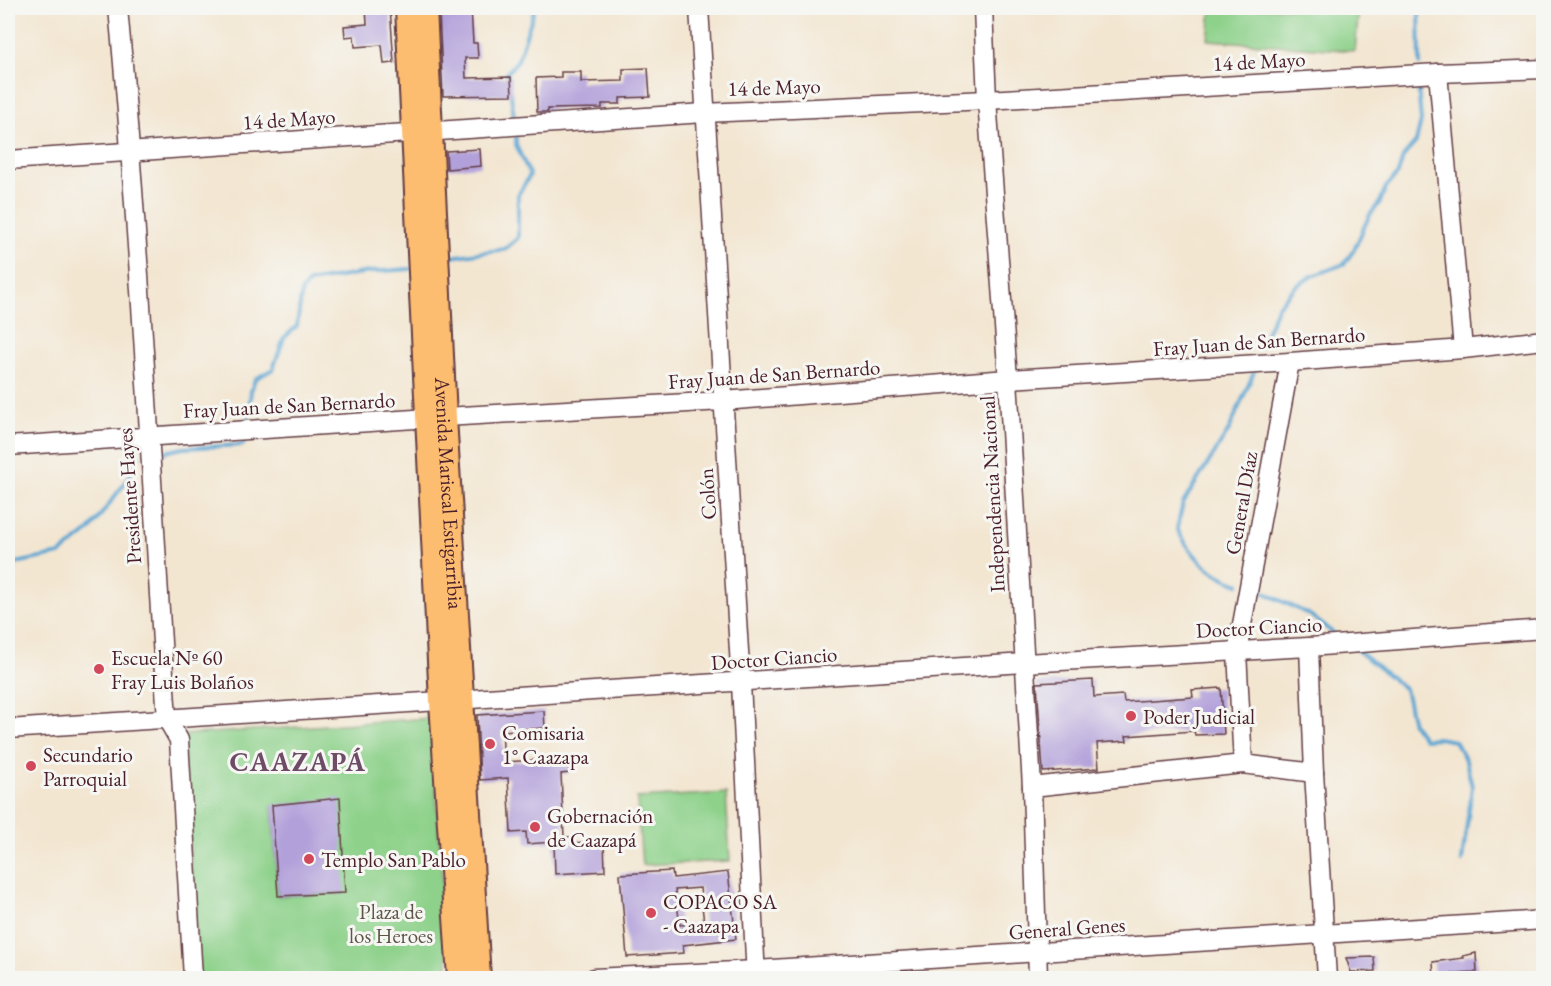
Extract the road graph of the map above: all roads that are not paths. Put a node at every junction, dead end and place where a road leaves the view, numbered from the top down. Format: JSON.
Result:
{"nodes":[{"id":1,"x":118,"y":8,"type":"edge"},
{"id":2,"x":407,"y":8,"type":"edge"},
{"id":3,"x":425,"y":8,"type":"edge"},
{"id":4,"x":699,"y":8,"type":"edge"},
{"id":5,"x":983,"y":8,"type":"edge"},
{"id":6,"x":1544,"y":69,"type":"edge"},
{"id":7,"x":1438,"y":73,"type":"junction"},
{"id":8,"x":987,"y":100,"type":"junction"},
{"id":9,"x":704,"y":113,"type":"junction"},
{"id":10,"x":422,"y":133,"type":"junction"},
{"id":11,"x":131,"y":153,"type":"junction"},
{"id":12,"x":8,"y":160,"type":"edge"},
{"id":13,"x":1544,"y":340,"type":"edge"},
{"id":14,"x":1463,"y":349,"type":"junction"},
{"id":15,"x":1290,"y":362,"type":"junction"},
{"id":16,"x":1008,"y":379,"type":"junction"},
{"id":17,"x":723,"y":401,"type":"junction"},
{"id":18,"x":436,"y":418,"type":"junction"},
{"id":19,"x":148,"y":436,"type":"junction"},
{"id":20,"x":8,"y":446,"type":"edge"},
{"id":21,"x":1544,"y":629,"type":"edge"},
{"id":22,"x":1309,"y":647,"type":"junction"},
{"id":23,"x":1237,"y":652,"type":"junction"},
{"id":24,"x":1025,"y":663,"type":"junction"},
{"id":25,"x":741,"y":683,"type":"junction"},
{"id":26,"x":452,"y":701,"type":"junction"},
{"id":27,"x":167,"y":719,"type":"junction"},
{"id":28,"x":8,"y":729,"type":"edge"},
{"id":29,"x":1243,"y":764,"type":"junction"},
{"id":30,"x":1314,"y":773,"type":"junction"},
{"id":31,"x":1032,"y":787,"type":"junction"},
{"id":32,"x":1544,"y":920,"type":"edge"},
{"id":33,"x":1325,"y":933,"type":"junction"},
{"id":34,"x":1036,"y":953,"type":"junction"},
{"id":35,"x":756,"y":974,"type":"edge"},
{"id":36,"x":193,"y":978,"type":"edge"},
{"id":37,"x":459,"y":978,"type":"edge"},
{"id":38,"x":479,"y":978,"type":"edge"},
{"id":39,"x":594,"y":978,"type":"edge"},
{"id":40,"x":1038,"y":978,"type":"edge"},
{"id":41,"x":1327,"y":978,"type":"edge"}],
"edges":[{"from":1,"to":11,"type":"street","name":"Presidente Hayes"},
{"from":2,"to":10,"type":"main road","name":"Avenida Mariscal Estigarribia"},
{"from":3,"to":10,"type":"main road","name":"Avenida Mariscal Estigarribia"},
{"from":4,"to":9,"type":"street","name":"Colón"},
{"from":5,"to":8,"type":"street","name":"Independencia Nacional"},
{"from":6,"to":7,"type":"street","name":"14 de Mayo"},
{"from":7,"to":8,"type":"street","name":"14 de Mayo"},
{"from":7,"to":14,"type":"street"},
{"from":8,"to":9,"type":"street","name":"14 de Mayo"},
{"from":8,"to":16,"type":"street","name":"Independencia Nacional"},
{"from":9,"to":10,"type":"street","name":"14 de Mayo"},
{"from":9,"to":17,"type":"street","name":"Colón"},
{"from":10,"to":11,"type":"street","name":"14 de Mayo"},
{"from":10,"to":18,"type":"main road","name":"Avenida Mariscal Estigarribia"},
{"from":11,"to":12,"type":"street","name":"14 de Mayo"},
{"from":11,"to":19,"type":"street","name":"Presidente Hayes"},
{"from":13,"to":14,"type":"street","name":"Fray Juan de San Bernardo"},
{"from":14,"to":15,"type":"street","name":"Fray Juan de San Bernardo"},
{"from":15,"to":16,"type":"street","name":"Fray Juan de San Bernardo"},
{"from":15,"to":23,"type":"street","name":"General Díaz"},
{"from":16,"to":17,"type":"street","name":"Fray Juan de San Bernardo"},
{"from":16,"to":24,"type":"street","name":"Independencia Nacional"},
{"from":17,"to":18,"type":"street","name":"Fray Juan de San Bernardo"},
{"from":17,"to":25,"type":"street","name":"Colón"},
{"from":18,"to":19,"type":"street","name":"Fray Juan de San Bernardo"},
{"from":18,"to":26,"type":"main road","name":"Avenida Mariscal Estigarribia"},
{"from":19,"to":20,"type":"street","name":"Fray Juan de San Bernardo"},
{"from":19,"to":27,"type":"street","name":"Presidente Hayes"},
{"from":21,"to":22,"type":"street","name":"Doctor Ciancio"},
{"from":22,"to":23,"type":"street","name":"Doctor Ciancio"},
{"from":22,"to":30,"type":"street"},
{"from":23,"to":24,"type":"street","name":"Doctor Ciancio"},
{"from":23,"to":29,"type":"street","name":"General Díaz"},
{"from":24,"to":25,"type":"street","name":"Doctor Ciancio"},
{"from":24,"to":31,"type":"street","name":"Independencia Nacional"},
{"from":25,"to":26,"type":"street","name":"Doctor Ciancio"},
{"from":25,"to":35,"type":"street","name":"Colón"},
{"from":26,"to":27,"type":"street","name":"Doctor Ciancio"},
{"from":26,"to":37,"type":"main road","name":"Avenida Mariscal Estigarribia"},
{"from":26,"to":38,"type":"main road","name":"Avenida Mariscal Estigarribia"},
{"from":27,"to":28,"type":"street","name":"Doctor Ciancio"},
{"from":27,"to":36,"type":"street","name":"Presidente Hayes"},
{"from":29,"to":30,"type":"street"},
{"from":29,"to":31,"type":"street"},
{"from":30,"to":33,"type":"street"},
{"from":31,"to":34,"type":"street","name":"Independencia Nacional"},
{"from":32,"to":33,"type":"street","name":"General Genes"},
{"from":33,"to":34,"type":"street","name":"General Genes"},
{"from":33,"to":41,"type":"street"},
{"from":34,"to":35,"type":"street","name":"General Genes"},
{"from":34,"to":40,"type":"street","name":"Independencia Nacional"},
{"from":35,"to":39,"type":"street","name":"General Genes"}]}
